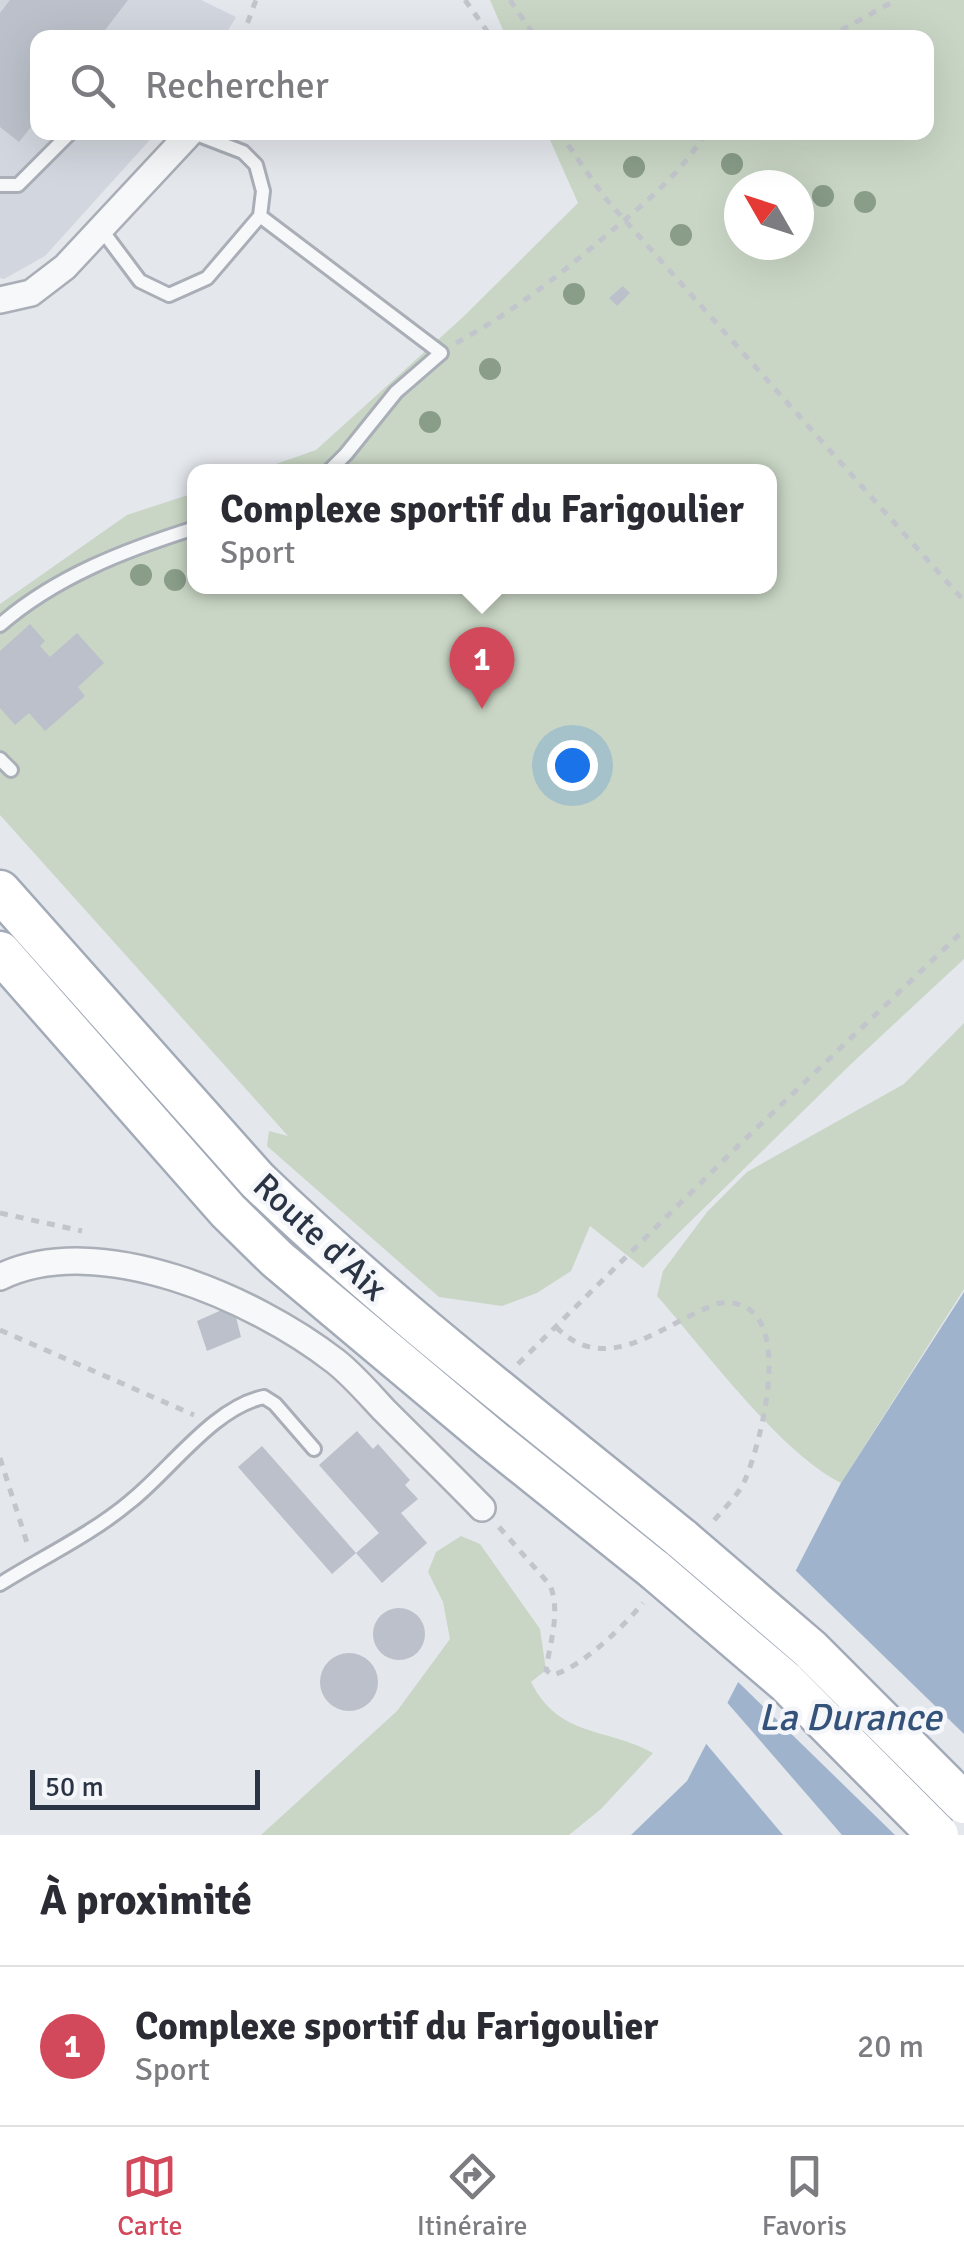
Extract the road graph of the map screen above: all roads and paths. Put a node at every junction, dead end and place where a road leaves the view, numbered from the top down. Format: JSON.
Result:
{"nodes":[{"id":1,"x":256,"y":0,"type":"edge"},
{"id":2,"x":465,"y":0,"type":"edge"},
{"id":3,"x":510,"y":0,"type":"edge"},
{"id":4,"x":896,"y":0,"type":"edge"},
{"id":5,"x":245,"y":30,"type":"edge"},
{"id":6,"x":486,"y":30,"type":"edge"},
{"id":7,"x":531,"y":30,"type":"edge"},
{"id":8,"x":842,"y":30,"type":"edge"},
{"id":9,"x":63,"y":140,"type":"edge"},
{"id":10,"x":184,"y":140,"type":"edge"},
{"id":11,"x":212,"y":140,"type":"edge"},
{"id":12,"x":565,"y":140,"type":"edge"},
{"id":13,"x":700,"y":140,"type":"edge"},
{"id":14,"x":0,"y":185,"type":"edge"},
{"id":15,"x":260,"y":216,"type":"junction"},
{"id":16,"x":625,"y":219,"type":"junction"},
{"id":17,"x":101,"y":228,"type":"junction"},
{"id":18,"x":0,"y":300,"type":"edge"},
{"id":19,"x":441,"y":353,"type":"junction"},
{"id":20,"x":336,"y":464,"type":"edge"},
{"id":21,"x":187,"y":530,"type":"edge"},
{"id":22,"x":964,"y":602,"type":"edge"},
{"id":23,"x":0,"y":624,"type":"edge"},
{"id":24,"x":0,"y":759,"type":"edge"},
{"id":25,"x":11,"y":770,"type":"dead end"},
{"id":26,"x":0,"y":891,"type":"edge"},
{"id":27,"x":964,"y":930,"type":"edge"},
{"id":28,"x":0,"y":952,"type":"edge"},
{"id":29,"x":0,"y":1276,"type":"edge"},
{"id":30,"x":0,"y":1330,"type":"edge"},
{"id":31,"x":529,"y":1377,"type":"dead end"},
{"id":32,"x":214,"y":1424,"type":"junction"},
{"id":33,"x":314,"y":1449,"type":"dead end"},
{"id":34,"x":0,"y":1458,"type":"edge"},
{"id":35,"x":482,"y":1508,"type":"dead end"},
{"id":36,"x":34,"y":1563,"type":"junction"},
{"id":37,"x":0,"y":1584,"type":"edge"},
{"id":38,"x":964,"y":1804,"type":"edge"},
{"id":39,"x":938,"y":1835,"type":"edge"}],
"edges":[{"from":1,"to":5,"type":"path"},
{"from":2,"to":6,"type":"path"},
{"from":3,"to":7,"type":"path"},
{"from":4,"to":8,"type":"path"},
{"from":9,"to":14,"type":"lane"},
{"from":10,"to":17,"type":"street"},
{"from":11,"to":15,"type":"lane"},
{"from":12,"to":16,"type":"path"},
{"from":13,"to":16,"type":"path"},
{"from":15,"to":17,"type":"lane"},
{"from":15,"to":19,"type":"lane"},
{"from":16,"to":19,"type":"path"},
{"from":16,"to":22,"type":"path"},
{"from":17,"to":18,"type":"street"},
{"from":19,"to":20,"type":"lane"},
{"from":21,"to":23,"type":"lane"},
{"from":24,"to":25,"type":"lane"},
{"from":26,"to":38,"type":"main road","name":"Route d'Aix","bridge":true},
{"from":27,"to":31,"type":"path"},
{"from":28,"to":39,"type":"main road","name":"Route d'Aix","bridge":true},
{"from":29,"to":35,"type":"street"},
{"from":30,"to":32,"type":"path"},
{"from":32,"to":33,"type":"lane"},
{"from":32,"to":36,"type":"lane"},
{"from":34,"to":36,"type":"path"},
{"from":36,"to":37,"type":"lane"}]}
